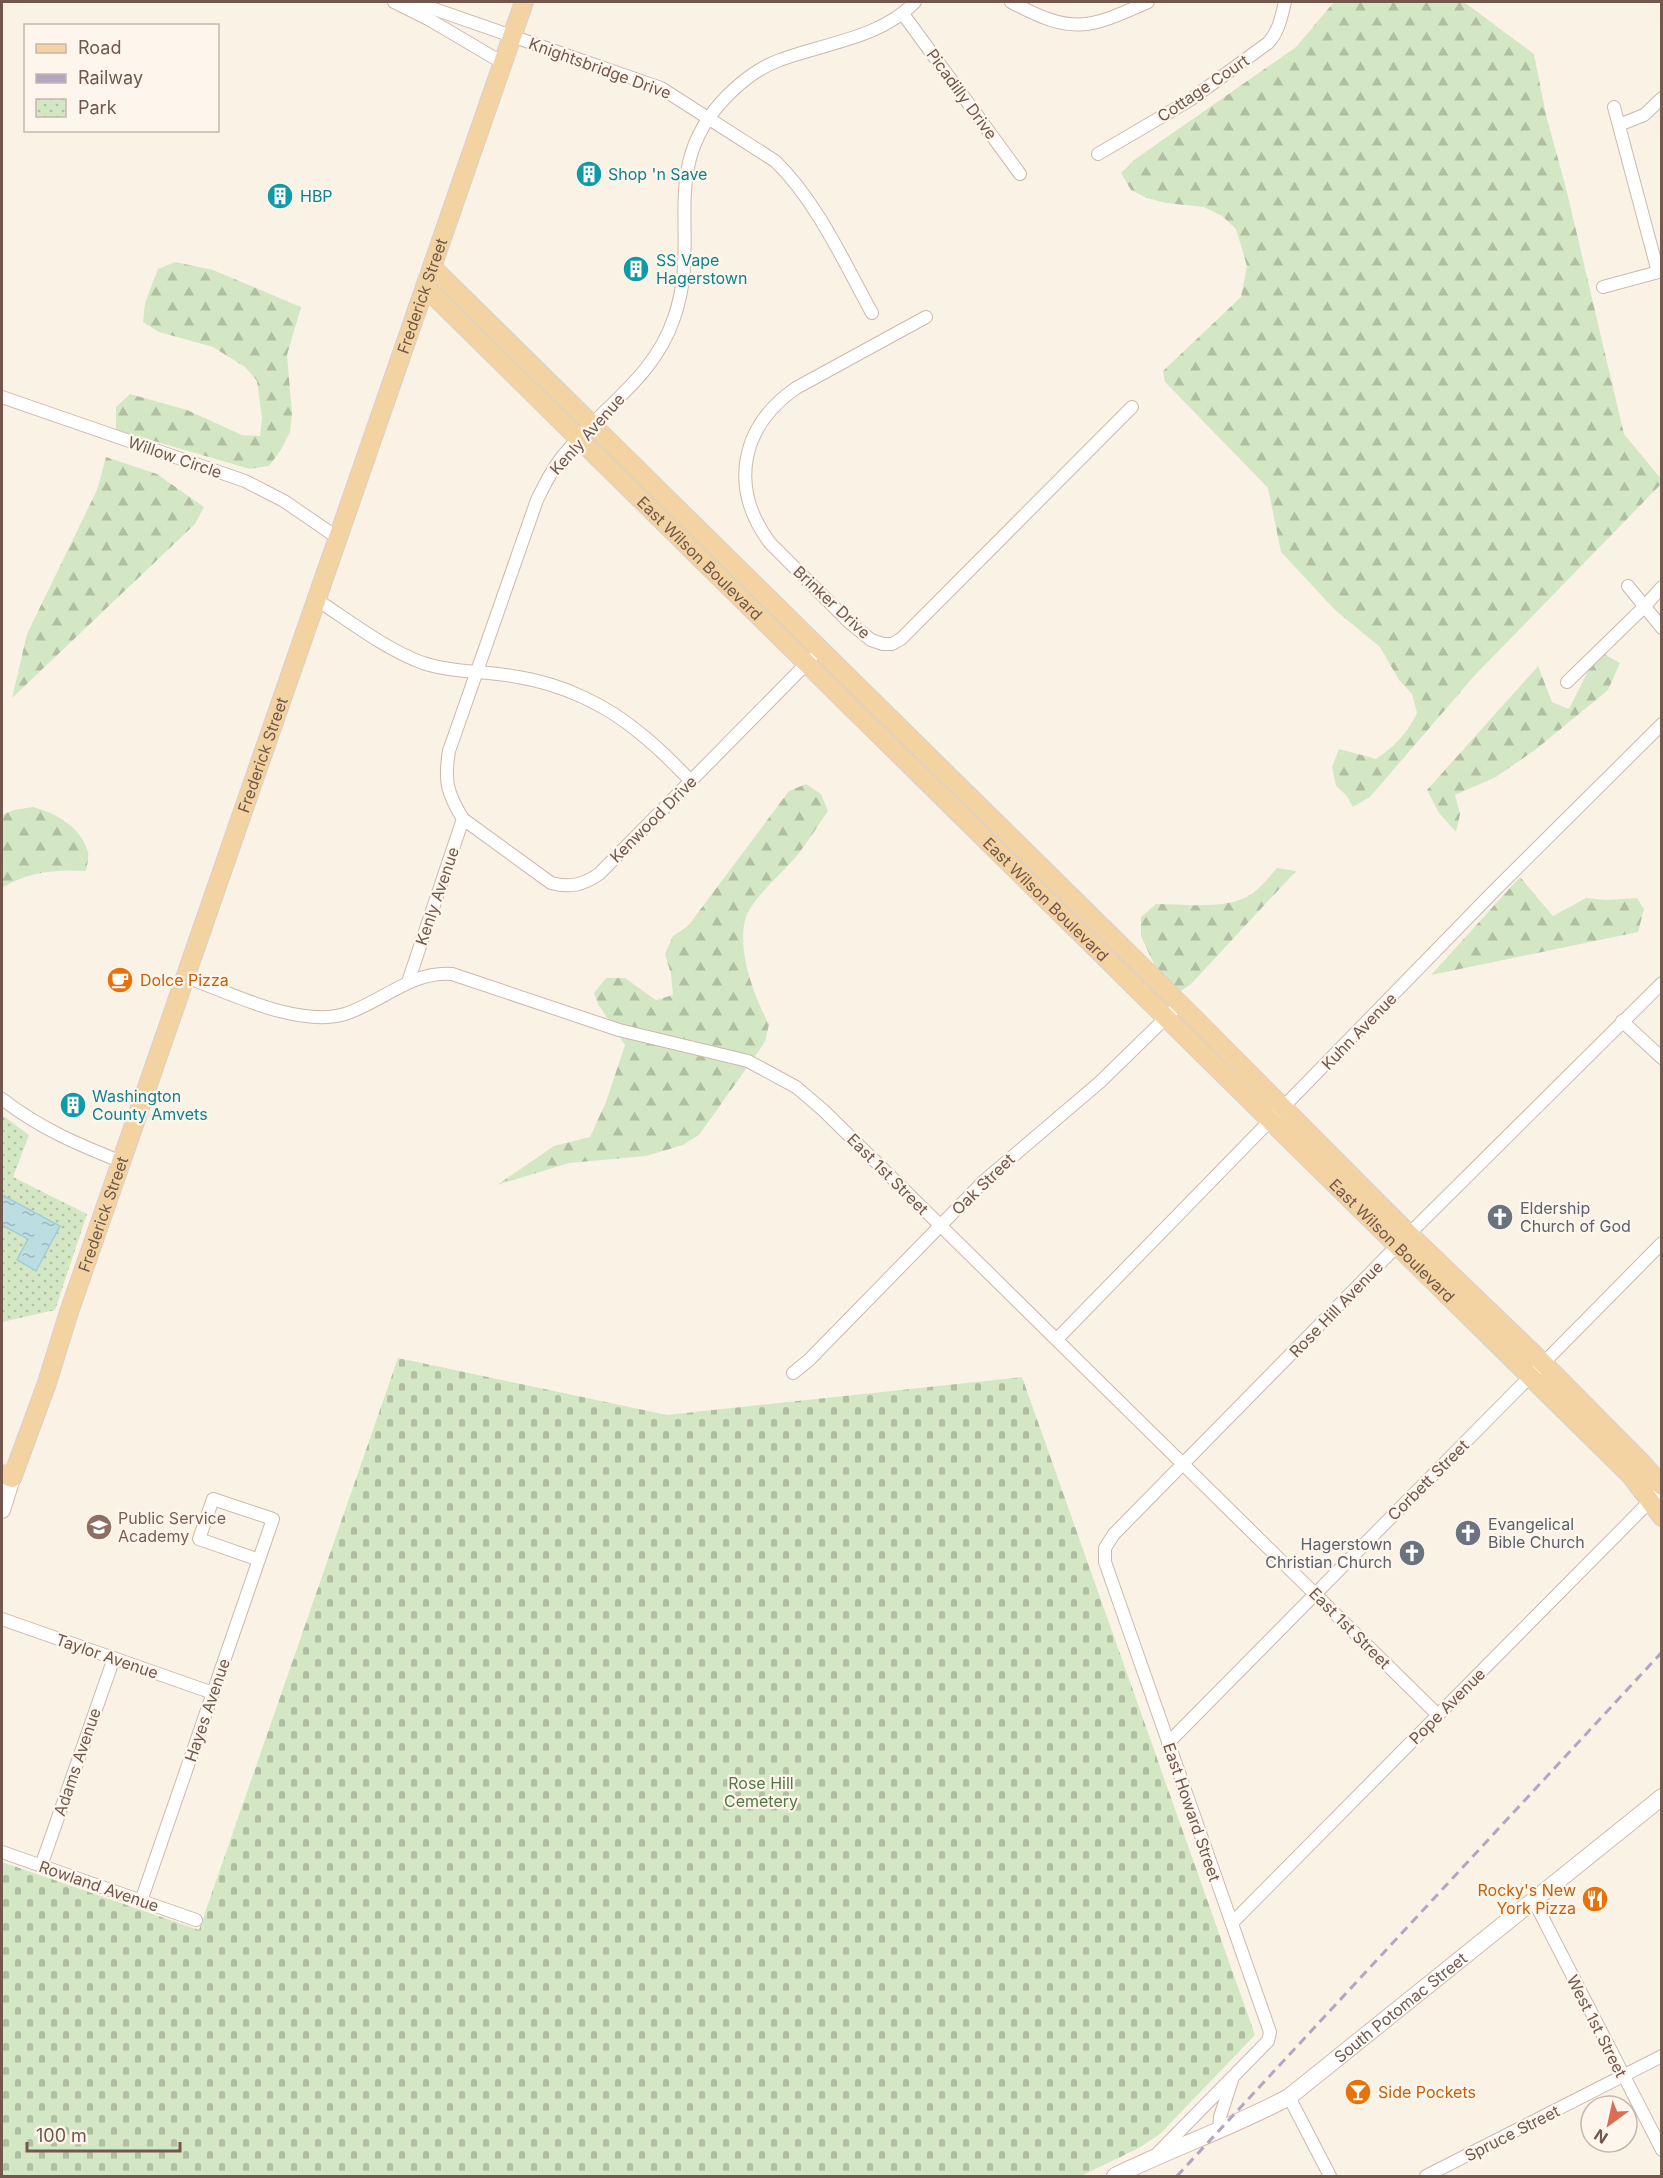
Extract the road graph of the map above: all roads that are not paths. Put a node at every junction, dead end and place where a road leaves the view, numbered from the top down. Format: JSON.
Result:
{"nodes":[{"id":1,"x":394,"y":2,"type":"edge"},
{"id":2,"x":414,"y":2,"type":"edge"},
{"id":3,"x":524,"y":2,"type":"edge"},
{"id":4,"x":915,"y":2,"type":"edge"},
{"id":5,"x":1011,"y":2,"type":"edge"},
{"id":6,"x":1148,"y":2,"type":"edge"},
{"id":7,"x":1285,"y":2,"type":"edge"},
{"id":8,"x":903,"y":14,"type":"junction"},
{"id":9,"x":513,"y":36,"type":"junction"},
{"id":10,"x":503,"y":63,"type":"junction"},
{"id":11,"x":1662,"y":98,"type":"edge"},
{"id":12,"x":1614,"y":107,"type":"dead end"},
{"id":13,"x":708,"y":117,"type":"junction"},
{"id":14,"x":1619,"y":125,"type":"junction"},
{"id":15,"x":1098,"y":154,"type":"dead end"},
{"id":16,"x":1020,"y":174,"type":"dead end"},
{"id":17,"x":432,"y":267,"type":"junction"},
{"id":18,"x":1660,"y":271,"type":"edge"},
{"id":19,"x":425,"y":287,"type":"junction"},
{"id":20,"x":1603,"y":287,"type":"dead end"},
{"id":21,"x":872,"y":313,"type":"dead end"},
{"id":22,"x":926,"y":317,"type":"dead end"},
{"id":23,"x":467,"y":329,"type":"junction"},
{"id":24,"x":527,"y":359,"type":"junction"},
{"id":25,"x":2,"y":397,"type":"edge"},
{"id":26,"x":1132,"y":407,"type":"dead end"},
{"id":27,"x":593,"y":425,"type":"junction"},
{"id":28,"x":578,"y":439,"type":"junction"},
{"id":29,"x":338,"y":538,"type":"junction"},
{"id":30,"x":1628,"y":586,"type":"dead end"},
{"id":31,"x":1662,"y":587,"type":"edge"},
{"id":32,"x":317,"y":600,"type":"junction"},
{"id":33,"x":1644,"y":607,"type":"junction"},
{"id":34,"x":1662,"y":628,"type":"edge"},
{"id":35,"x":821,"y":650,"type":"junction"},
{"id":36,"x":807,"y":664,"type":"junction"},
{"id":37,"x":476,"y":672,"type":"junction"},
{"id":38,"x":1567,"y":682,"type":"dead end"},
{"id":39,"x":1662,"y":724,"type":"edge"},
{"id":40,"x":691,"y":781,"type":"junction"},
{"id":41,"x":463,"y":819,"type":"junction"},
{"id":42,"x":186,"y":977,"type":"junction"},
{"id":43,"x":408,"y":982,"type":"junction"},
{"id":44,"x":1662,"y":983,"type":"edge"},
{"id":45,"x":1180,"y":1004,"type":"junction"},
{"id":46,"x":1165,"y":1018,"type":"junction"},
{"id":47,"x":1622,"y":1021,"type":"junction"},
{"id":48,"x":1662,"y":1058,"type":"edge"},
{"id":49,"x":2,"y":1099,"type":"edge"},
{"id":50,"x":1277,"y":1115,"type":"junction"},
{"id":51,"x":123,"y":1162,"type":"junction"},
{"id":52,"x":940,"y":1225,"type":"junction"},
{"id":53,"x":1403,"y":1240,"type":"junction"},
{"id":54,"x":1662,"y":1243,"type":"edge"},
{"id":55,"x":1057,"y":1339,"type":"junction"},
{"id":56,"x":1537,"y":1370,"type":"junction"},
{"id":57,"x":793,"y":1373,"type":"dead end"},
{"id":58,"x":1184,"y":1464,"type":"junction"},
{"id":59,"x":7,"y":1476,"type":"edge"},
{"id":60,"x":1658,"y":1492,"type":"edge"},
{"id":61,"x":2,"y":1510,"type":"edge"},
{"id":62,"x":1662,"y":1517,"type":"edge"},
{"id":63,"x":1114,"y":1534,"type":"joint"},
{"id":64,"x":259,"y":1560,"type":"junction"},
{"id":65,"x":1316,"y":1594,"type":"junction"},
{"id":66,"x":2,"y":1619,"type":"edge"},
{"id":67,"x":114,"y":1658,"type":"junction"},
{"id":68,"x":213,"y":1692,"type":"junction"},
{"id":69,"x":1438,"y":1715,"type":"junction"},
{"id":70,"x":1168,"y":1743,"type":"junction"},
{"id":71,"x":1662,"y":1797,"type":"edge"},
{"id":72,"x":2,"y":1852,"type":"edge"},
{"id":73,"x":41,"y":1866,"type":"junction"},
{"id":74,"x":141,"y":1900,"type":"junction"},
{"id":75,"x":1534,"y":1901,"type":"junction"},
{"id":76,"x":196,"y":1920,"type":"dead end"},
{"id":77,"x":1232,"y":1923,"type":"junction"},
{"id":78,"x":1662,"y":2056,"type":"edge"},
{"id":79,"x":1623,"y":2076,"type":"junction"},
{"id":80,"x":1232,"y":2078,"type":"junction"},
{"id":81,"x":1289,"y":2097,"type":"junction"},
{"id":82,"x":1219,"y":2131,"type":"junction"},
{"id":83,"x":1662,"y":2150,"type":"edge"},
{"id":84,"x":1154,"y":2157,"type":"junction"},
{"id":85,"x":1115,"y":2176,"type":"edge"},
{"id":86,"x":1330,"y":2176,"type":"edge"},
{"id":87,"x":1426,"y":2176,"type":"edge"}],
"edges":[{"from":1,"to":10,"type":"street"},
{"from":2,"to":9,"type":"street","name":"Knightsbridge Drive"},
{"from":3,"to":9,"type":"main road","name":"Frederick Street"},
{"from":4,"to":8,"type":"street","name":"Kenly Avenue"},
{"from":5,"to":6,"type":"street"},
{"from":7,"to":15,"type":"street","name":"Cottage Court"},
{"from":8,"to":13,"type":"street","name":"Kenly Avenue"},
{"from":8,"to":16,"type":"street","name":"Picadilly Drive"},
{"from":9,"to":10,"type":"main road","name":"Frederick Street"},
{"from":9,"to":13,"type":"street","name":"Knightsbridge Drive"},
{"from":10,"to":17,"type":"main road","name":"Frederick Street"},
{"from":11,"to":14,"type":"street"},
{"from":12,"to":14,"type":"street"},
{"from":13,"to":21,"type":"street","name":"Knightsbridge Drive"},
{"from":13,"to":27,"type":"street","name":"Kenly Avenue"},
{"from":14,"to":18,"type":"street"},
{"from":17,"to":19,"type":"main road","name":"Frederick Street"},
{"from":17,"to":24,"type":"main road","name":"East Wilson Boulevard"},
{"from":18,"to":20,"type":"street"},
{"from":19,"to":23,"type":"main road","name":"East Wilson Boulevard"},
{"from":19,"to":29,"type":"main road","name":"Frederick Street"},
{"from":22,"to":26,"type":"street","name":"Brinker Drive"},
{"from":23,"to":24,"type":"main road"},
{"from":23,"to":28,"type":"main road","name":"East Wilson Boulevard"},
{"from":24,"to":27,"type":"main road","name":"East Wilson Boulevard"},
{"from":25,"to":29,"type":"street","name":"Willow Circle"},
{"from":27,"to":28,"type":"street","name":"Kenly Avenue"},
{"from":27,"to":35,"type":"main road","name":"East Wilson Boulevard"},
{"from":28,"to":36,"type":"main road","name":"East Wilson Boulevard"},
{"from":28,"to":37,"type":"street","name":"Kenly Avenue"},
{"from":29,"to":32,"type":"main road","name":"Frederick Street"},
{"from":30,"to":33,"type":"street"},
{"from":31,"to":33,"type":"street"},
{"from":32,"to":37,"type":"street"},
{"from":32,"to":42,"type":"main road","name":"Frederick Street"},
{"from":33,"to":34,"type":"street"},
{"from":33,"to":38,"type":"street"},
{"from":35,"to":36,"type":"street","name":"Kenwood Drive"},
{"from":35,"to":45,"type":"main road","name":"East Wilson Boulevard"},
{"from":36,"to":40,"type":"street","name":"Kenwood Drive"},
{"from":36,"to":46,"type":"main road","name":"East Wilson Boulevard"},
{"from":37,"to":40,"type":"street"},
{"from":37,"to":41,"type":"street","name":"Kenly Avenue"},
{"from":39,"to":50,"type":"street","name":"Kuhn Avenue"},
{"from":40,"to":41,"type":"street","name":"Kenwood Drive"},
{"from":41,"to":43,"type":"street","name":"Kenly Avenue"},
{"from":42,"to":43,"type":"street","name":"East 1st Street"},
{"from":42,"to":51,"type":"main road","name":"Frederick Street"},
{"from":43,"to":52,"type":"street","name":"East 1st Street"},
{"from":44,"to":47,"type":"street","name":"Rose Hill Avenue"},
{"from":45,"to":46,"type":"street","name":"Oak Street"},
{"from":45,"to":50,"type":"main road","name":"East Wilson Boulevard"},
{"from":46,"to":50,"type":"main road","name":"East Wilson Boulevard"},
{"from":46,"to":52,"type":"street","name":"Oak Street"},
{"from":47,"to":48,"type":"street"},
{"from":47,"to":53,"type":"street","name":"Rose Hill Avenue"},
{"from":49,"to":51,"type":"street"},
{"from":50,"to":53,"type":"main road","name":"East Wilson Boulevard"},
{"from":50,"to":55,"type":"street","name":"Kuhn Avenue"},
{"from":51,"to":59,"type":"main road","name":"Frederick Street"},
{"from":52,"to":55,"type":"street","name":"East 1st Street"},
{"from":52,"to":57,"type":"street","name":"Oak Street"},
{"from":53,"to":56,"type":"main road","name":"East Wilson Boulevard"},
{"from":53,"to":58,"type":"street","name":"Rose Hill Avenue"},
{"from":54,"to":56,"type":"street","name":"Corbett Street"},
{"from":55,"to":58,"type":"street","name":"East 1st Street"},
{"from":56,"to":60,"type":"main road","name":"East Wilson Boulevard"},
{"from":56,"to":65,"type":"street","name":"Corbett Street"},
{"from":58,"to":63,"type":"street","name":"Rose Hill Avenue"},
{"from":58,"to":65,"type":"street","name":"East 1st Street"},
{"from":59,"to":61,"type":"main road","name":"Frederick Street"},
{"from":60,"to":62,"type":"main road","name":"East Wilson Boulevard"},
{"from":60,"to":69,"type":"street","name":"Pope Avenue"},
{"from":63,"to":70,"type":"street","name":"East Howard Street"},
{"from":64,"to":64,"type":"street","name":"Hayes Avenue"},
{"from":64,"to":68,"type":"street","name":"Hayes Avenue"},
{"from":65,"to":69,"type":"street","name":"East 1st Street"},
{"from":65,"to":70,"type":"street","name":"Corbett Street"},
{"from":66,"to":67,"type":"street","name":"Taylor Avenue"},
{"from":67,"to":68,"type":"street","name":"Taylor Avenue"},
{"from":67,"to":73,"type":"street","name":"Adams Avenue"},
{"from":68,"to":74,"type":"street","name":"Hayes Avenue"},
{"from":69,"to":77,"type":"street","name":"Pope Avenue"},
{"from":70,"to":77,"type":"street","name":"East Howard Street"},
{"from":71,"to":75,"type":"main road","name":"South Potomac Street"},
{"from":72,"to":73,"type":"street","name":"Rowland Avenue"},
{"from":73,"to":74,"type":"street","name":"Rowland Avenue"},
{"from":74,"to":76,"type":"street","name":"Rowland Avenue"},
{"from":75,"to":79,"type":"street","name":"West 1st Street"},
{"from":75,"to":81,"type":"main road","name":"South Potomac Street"},
{"from":77,"to":80,"type":"street","name":"East Howard Street"},
{"from":78,"to":79,"type":"street","name":"Spruce Street"},
{"from":79,"to":83,"type":"street","name":"West 1st Street"},
{"from":79,"to":87,"type":"street","name":"Spruce Street"},
{"from":80,"to":82,"type":"street","name":"East Howard Street"},
{"from":80,"to":84,"type":"street","name":"East Howard Street"},
{"from":81,"to":82,"type":"main road","name":"South Potomac Street"},
{"from":81,"to":86,"type":"street"},
{"from":82,"to":84,"type":"main road","name":"South Potomac Street"},
{"from":84,"to":85,"type":"main road","name":"South Potomac Street"}]}
